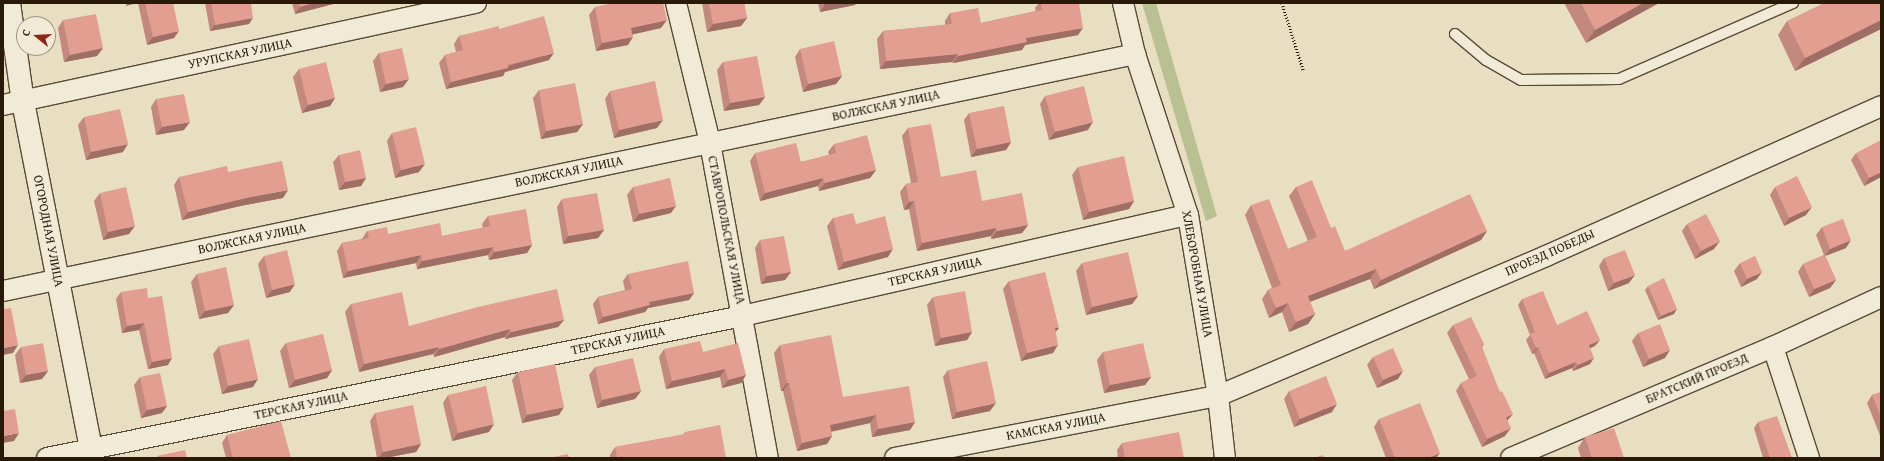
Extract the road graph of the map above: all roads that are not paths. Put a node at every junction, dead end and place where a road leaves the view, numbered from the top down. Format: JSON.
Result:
{"nodes":[{"id":1,"x":9,"y":3,"type":"edge"},
{"id":2,"x":476,"y":3,"type":"edge"},
{"id":3,"x":676,"y":3,"type":"edge"},
{"id":4,"x":1123,"y":3,"type":"edge"},
{"id":5,"x":1793,"y":3,"type":"edge"},
{"id":6,"x":1455,"y":34,"type":"dead end"},
{"id":7,"x":1135,"y":54,"type":"junction"},
{"id":8,"x":13,"y":104,"type":"edge"},
{"id":9,"x":1881,"y":106,"type":"edge"},
{"id":10,"x":710,"y":143,"type":"junction"},
{"id":11,"x":1188,"y":215,"type":"junction"},
{"id":12,"x":58,"y":280,"type":"junction"},
{"id":13,"x":3,"y":291,"type":"edge"},
{"id":14,"x":1881,"y":297,"type":"edge"},
{"id":15,"x":742,"y":316,"type":"junction"},
{"id":16,"x":1773,"y":347,"type":"junction"},
{"id":17,"x":1218,"y":396,"type":"junction"},
{"id":18,"x":92,"y":454,"type":"edge"},
{"id":19,"x":47,"y":458,"type":"edge"},
{"id":20,"x":768,"y":458,"type":"edge"},
{"id":21,"x":895,"y":458,"type":"edge"},
{"id":22,"x":1225,"y":458,"type":"edge"},
{"id":23,"x":1511,"y":458,"type":"edge"},
{"id":24,"x":1809,"y":458,"type":"edge"}],
"edges":[{"from":1,"to":8,"type":"street","name":"ОГОРОДНАЯ УЛИЦА"},
{"from":2,"to":8,"type":"street","name":"УРУПСКАЯ УЛИЦА"},
{"from":3,"to":10,"type":"street","name":"СТАВРОПОЛЬСКАЯ УЛИЦА"},
{"from":4,"to":7,"type":"street","name":"ХЛЕБОРОБНАЯ УЛИЦА"},
{"from":5,"to":6,"type":"lane"},
{"from":7,"to":10,"type":"street","name":"ВОЛЖСКАЯ УЛИЦА"},
{"from":7,"to":11,"type":"street","name":"ХЛЕБОРОБНАЯ УЛИЦА"},
{"from":8,"to":12,"type":"street","name":"ОГОРОДНАЯ УЛИЦА"},
{"from":9,"to":17,"type":"street","name":"ПРОЕЗД ПОБЕДЫ"},
{"from":10,"to":12,"type":"street","name":"ВОЛЖСКАЯ УЛИЦА"},
{"from":10,"to":15,"type":"street","name":"СТАВРОПОЛЬСКАЯ УЛИЦА"},
{"from":11,"to":15,"type":"street","name":"ТЕРСКАЯ УЛИЦА"},
{"from":11,"to":17,"type":"street","name":"ХЛЕБОРОБНАЯ УЛИЦА"},
{"from":12,"to":13,"type":"street","name":"ВОЛЖСКАЯ УЛИЦА"},
{"from":12,"to":18,"type":"street","name":"ОГОРОДНАЯ УЛИЦА"},
{"from":14,"to":16,"type":"street","name":"БРАТСКИЙ ПРОЕЗД"},
{"from":15,"to":18,"type":"street","name":"ТЕРСКАЯ УЛИЦА"},
{"from":15,"to":20,"type":"street","name":"СТАВРОПОЛЬСКАЯ УЛИЦА"},
{"from":16,"to":23,"type":"street","name":"БРАТСКИЙ ПРОЕЗД"},
{"from":16,"to":24,"type":"street"},
{"from":17,"to":21,"type":"street","name":"КАМСКАЯ УЛИЦА"},
{"from":17,"to":22,"type":"street","name":"ХЛЕБОРОБНАЯ УЛИЦА"},
{"from":18,"to":19,"type":"street","name":"ТЕРСКАЯ УЛИЦА"}]}
